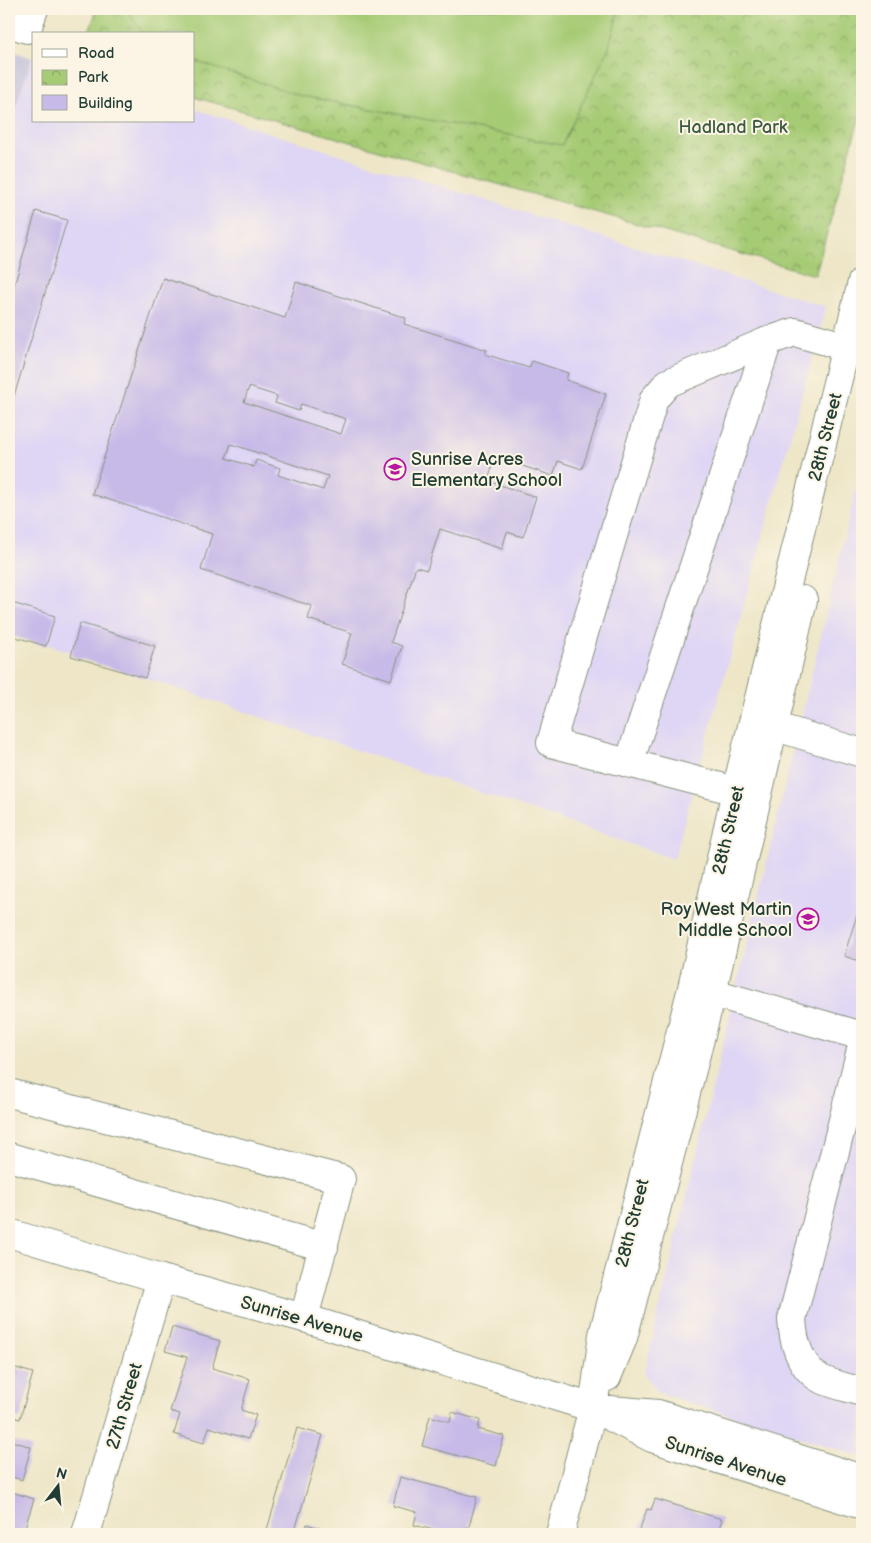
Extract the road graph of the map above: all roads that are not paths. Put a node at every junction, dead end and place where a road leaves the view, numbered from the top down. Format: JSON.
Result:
{"nodes":[{"id":1,"x":862,"y":282,"type":"edge"},
{"id":2,"x":768,"y":341,"type":"junction"},
{"id":3,"x":855,"y":348,"type":"edge"},
{"id":4,"x":774,"y":726,"type":"junction"},
{"id":5,"x":862,"y":753,"type":"edge"},
{"id":6,"x":629,"y":763,"type":"junction"},
{"id":7,"x":736,"y":791,"type":"junction"},
{"id":8,"x":702,"y":990,"type":"junction"},
{"id":9,"x":862,"y":1036,"type":"edge"},
{"id":10,"x":862,"y":1046,"type":"edge"},
{"id":11,"x":9,"y":1093,"type":"edge"},
{"id":12,"x":9,"y":1157,"type":"edge"},
{"id":13,"x":9,"y":1233,"type":"edge"},
{"id":14,"x":324,"y":1247,"type":"junction"},
{"id":15,"x":161,"y":1279,"type":"junction"},
{"id":16,"x":304,"y":1318,"type":"junction"},
{"id":17,"x":862,"y":1392,"type":"edge"},
{"id":18,"x":594,"y":1408,"type":"junction"},
{"id":19,"x":862,"y":1480,"type":"edge"},
{"id":20,"x":862,"y":1505,"type":"edge"},
{"id":21,"x":86,"y":1534,"type":"edge"},
{"id":22,"x":560,"y":1534,"type":"edge"}],
"edges":[{"from":1,"to":3,"type":"street","name":"28th Street"},
{"from":2,"to":3,"type":"street"},
{"from":2,"to":6,"type":"street"},
{"from":2,"to":6,"type":"street"},
{"from":3,"to":4,"type":"street","name":"28th Street"},
{"from":3,"to":7,"type":"street","name":"28th Street"},
{"from":4,"to":5,"type":"street"},
{"from":4,"to":8,"type":"street","name":"28th Street"},
{"from":6,"to":7,"type":"street"},
{"from":7,"to":8,"type":"street","name":"28th Street"},
{"from":8,"to":9,"type":"street"},
{"from":8,"to":18,"type":"street","name":"28th Street"},
{"from":10,"to":17,"type":"street"},
{"from":11,"to":14,"type":"street"},
{"from":12,"to":14,"type":"street"},
{"from":13,"to":15,"type":"street","name":"Sunrise Avenue"},
{"from":14,"to":16,"type":"street"},
{"from":15,"to":16,"type":"street","name":"Sunrise Avenue"},
{"from":15,"to":21,"type":"street","name":"27th Street"},
{"from":16,"to":18,"type":"street","name":"Sunrise Avenue"},
{"from":18,"to":19,"type":"street","name":"Sunrise Avenue"},
{"from":18,"to":20,"type":"street","name":"Sunrise Avenue"},
{"from":18,"to":22,"type":"street","name":"28th Street"}]}
